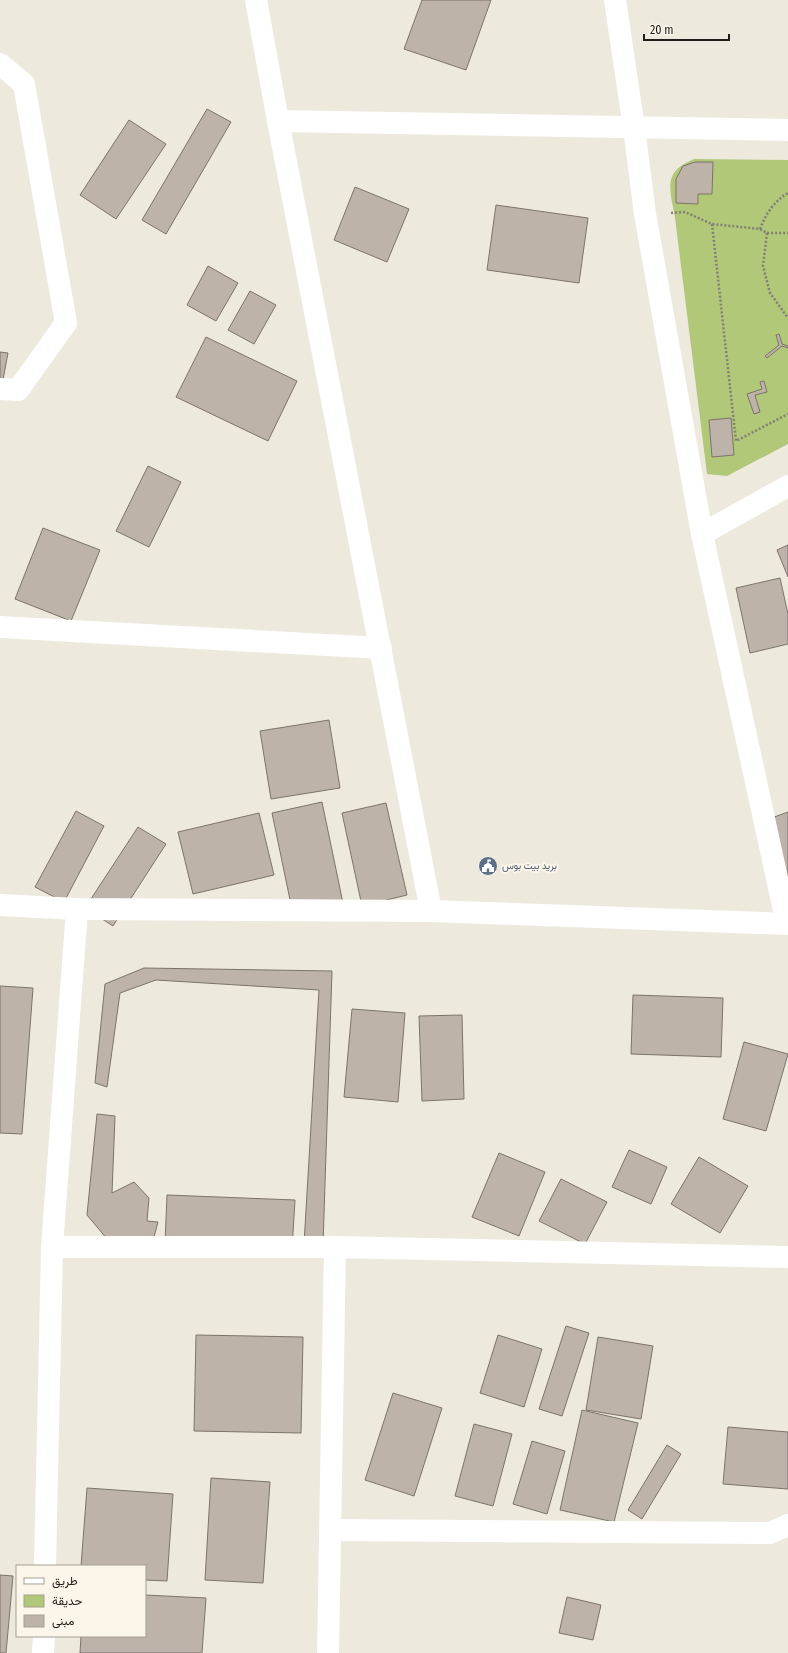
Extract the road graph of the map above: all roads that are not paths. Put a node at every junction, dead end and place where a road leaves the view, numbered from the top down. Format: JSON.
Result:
{"nodes":[{"id":1,"x":256,"y":0,"type":"edge"},
{"id":2,"x":615,"y":0,"type":"edge"},
{"id":3,"x":0,"y":64,"type":"edge"},
{"id":4,"x":278,"y":121,"type":"junction"},
{"id":5,"x":634,"y":128,"type":"junction"},
{"id":6,"x":788,"y":130,"type":"edge"},
{"id":7,"x":0,"y":389,"type":"edge"},
{"id":8,"x":788,"y":486,"type":"edge"},
{"id":9,"x":702,"y":534,"type":"junction"},
{"id":10,"x":0,"y":627,"type":"edge"},
{"id":11,"x":381,"y":648,"type":"junction"},
{"id":12,"x":0,"y":905,"type":"edge"},
{"id":13,"x":77,"y":908,"type":"junction"},
{"id":14,"x":431,"y":911,"type":"junction"},
{"id":15,"x":788,"y":924,"type":"edge"},
{"id":16,"x":52,"y":1247,"type":"junction"},
{"id":17,"x":335,"y":1247,"type":"junction"},
{"id":18,"x":788,"y":1257,"type":"edge"},
{"id":19,"x":788,"y":1525,"type":"edge"},
{"id":20,"x":331,"y":1530,"type":"junction"},
{"id":21,"x":45,"y":1565,"type":"edge"},
{"id":22,"x":44,"y":1637,"type":"edge"},
{"id":23,"x":43,"y":1653,"type":"edge"},
{"id":24,"x":328,"y":1653,"type":"edge"}],
"edges":[{"from":1,"to":4,"type":"street"},
{"from":2,"to":5,"type":"street"},
{"from":3,"to":7,"type":"street"},
{"from":4,"to":5,"type":"street"},
{"from":4,"to":11,"type":"street"},
{"from":5,"to":6,"type":"street"},
{"from":5,"to":9,"type":"street"},
{"from":8,"to":9,"type":"street"},
{"from":9,"to":15,"type":"street"},
{"from":10,"to":11,"type":"street"},
{"from":11,"to":14,"type":"street"},
{"from":12,"to":13,"type":"street"},
{"from":13,"to":14,"type":"street"},
{"from":13,"to":16,"type":"street"},
{"from":14,"to":15,"type":"street"},
{"from":16,"to":17,"type":"street"},
{"from":16,"to":21,"type":"street"},
{"from":17,"to":18,"type":"street"},
{"from":17,"to":20,"type":"street"},
{"from":19,"to":20,"type":"street"},
{"from":20,"to":24,"type":"street"},
{"from":22,"to":23,"type":"street"}]}
